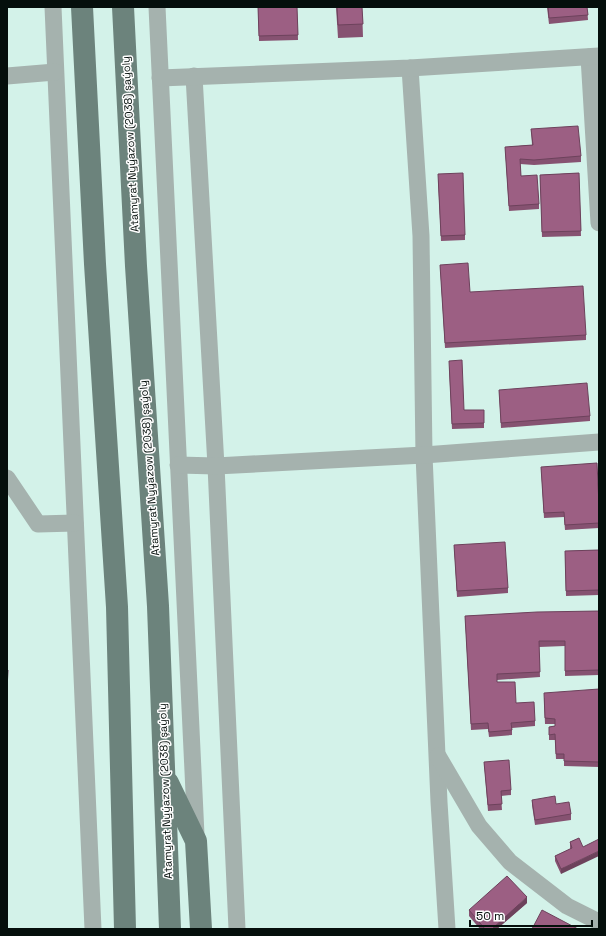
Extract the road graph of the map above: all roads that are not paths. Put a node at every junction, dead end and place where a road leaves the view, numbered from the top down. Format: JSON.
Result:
{"nodes":[{"id":1,"x":53,"y":7,"type":"edge"},
{"id":2,"x":82,"y":7,"type":"edge"},
{"id":3,"x":123,"y":7,"type":"edge"},
{"id":4,"x":157,"y":7,"type":"edge"},
{"id":5,"x":594,"y":56,"type":"edge"},
{"id":6,"x":410,"y":68,"type":"junction"},
{"id":7,"x":55,"y":72,"type":"junction"},
{"id":8,"x":7,"y":76,"type":"edge"},
{"id":9,"x":194,"y":76,"type":"junction"},
{"id":10,"x":160,"y":78,"type":"junction"},
{"id":11,"x":599,"y":224,"type":"edge"},
{"id":12,"x":599,"y":442,"type":"edge"},
{"id":13,"x":424,"y":455,"type":"junction"},
{"id":14,"x":178,"y":466,"type":"junction"},
{"id":15,"x":216,"y":466,"type":"junction"},
{"id":16,"x":7,"y":478,"type":"edge"},
{"id":17,"x":75,"y":523,"type":"junction"},
{"id":18,"x":437,"y":754,"type":"junction"},
{"id":19,"x":164,"y":776,"type":"junction"},
{"id":20,"x":196,"y":841,"type":"junction"},
{"id":21,"x":599,"y":922,"type":"edge"},
{"id":22,"x":92,"y":929,"type":"edge"},
{"id":23,"x":124,"y":929,"type":"edge"},
{"id":24,"x":170,"y":929,"type":"edge"},
{"id":25,"x":201,"y":929,"type":"edge"},
{"id":26,"x":237,"y":929,"type":"edge"},
{"id":27,"x":447,"y":929,"type":"edge"}],
"edges":[{"from":1,"to":7,"type":"street"},
{"from":2,"to":23,"type":"main road"},
{"from":3,"to":19,"type":"main road","name":"Atamyrat Nyýazow (2038) şaýoly"},
{"from":4,"to":10,"type":"street"},
{"from":5,"to":6,"type":"street"},
{"from":5,"to":11,"type":"street"},
{"from":6,"to":9,"type":"street"},
{"from":6,"to":13,"type":"street"},
{"from":7,"to":8,"type":"street"},
{"from":7,"to":17,"type":"street"},
{"from":9,"to":10,"type":"street"},
{"from":9,"to":15,"type":"street"},
{"from":10,"to":14,"type":"street"},
{"from":12,"to":13,"type":"street"},
{"from":13,"to":15,"type":"street"},
{"from":13,"to":18,"type":"street"},
{"from":14,"to":15,"type":"street"},
{"from":14,"to":20,"type":"street"},
{"from":15,"to":26,"type":"street"},
{"from":16,"to":17,"type":"street"},
{"from":17,"to":22,"type":"street"},
{"from":18,"to":21,"type":"street"},
{"from":18,"to":27,"type":"street"},
{"from":19,"to":20,"type":"main road"},
{"from":19,"to":24,"type":"main road","name":"Atamyrat Nyýazow (2038) şaýoly"},
{"from":20,"to":25,"type":"main road"}]}
